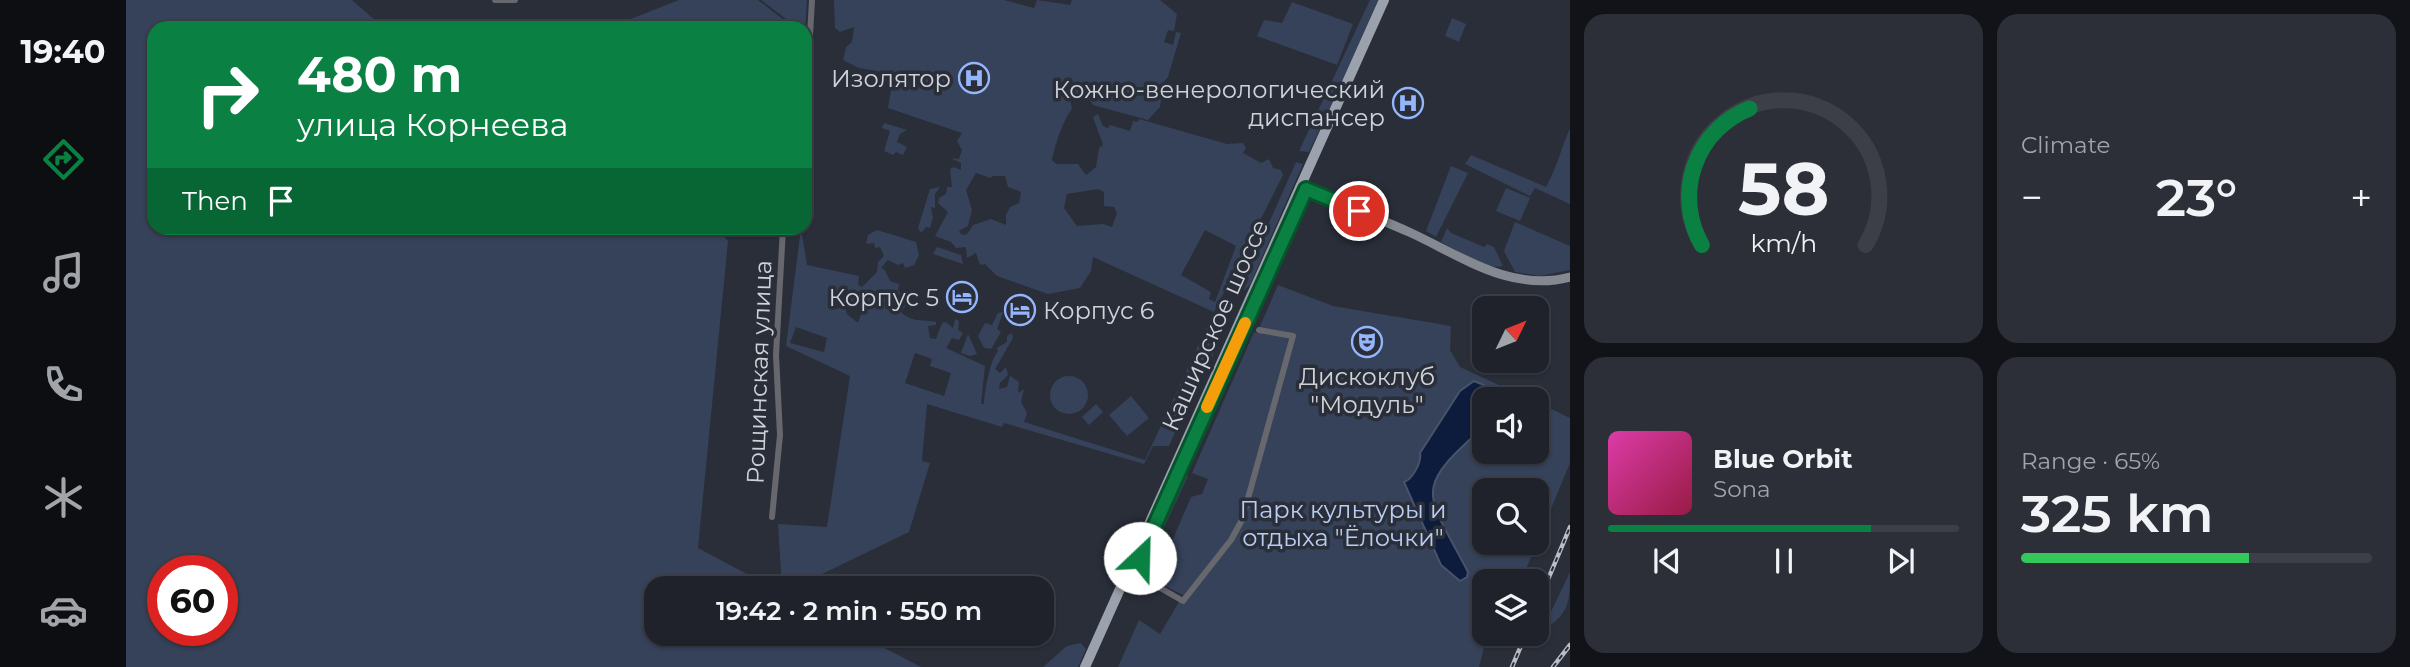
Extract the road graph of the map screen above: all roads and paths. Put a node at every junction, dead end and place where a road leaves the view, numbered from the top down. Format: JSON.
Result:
{"nodes":[{"id":1,"x":495,"y":0,"type":"edge"},
{"id":2,"x":515,"y":0,"type":"edge"},
{"id":3,"x":813,"y":0,"type":"edge"},
{"id":4,"x":1384,"y":0,"type":"edge"},
{"id":5,"x":1391,"y":0,"type":"edge"},
{"id":6,"x":812,"y":21,"type":"edge"},
{"id":7,"x":1303,"y":187,"type":"junction"},
{"id":8,"x":783,"y":235,"type":"edge"},
{"id":9,"x":1570,"y":277,"type":"edge"},
{"id":10,"x":1259,"y":330,"type":"dead end"},
{"id":11,"x":772,"y":517,"type":"dead end"},
{"id":12,"x":1148,"y":581,"type":"dead end"},
{"id":13,"x":1085,"y":667,"type":"edge"},
{"id":14,"x":1092,"y":667,"type":"edge"}],
"edges":[{"from":1,"to":2,"type":"street"},
{"from":3,"to":6,"type":"street"},
{"from":4,"to":7,"type":"main road","name":"Каширское шоссе"},
{"from":5,"to":7,"type":"main road","name":"Каширское шоссе"},
{"from":7,"to":9,"type":"street"},
{"from":7,"to":13,"type":"main road","name":"Каширское шоссе"},
{"from":7,"to":14,"type":"main road","name":"Каширское шоссе"},
{"from":8,"to":11,"type":"street","name":"Рощинская улица"},
{"from":10,"to":12,"type":"street"}]}
